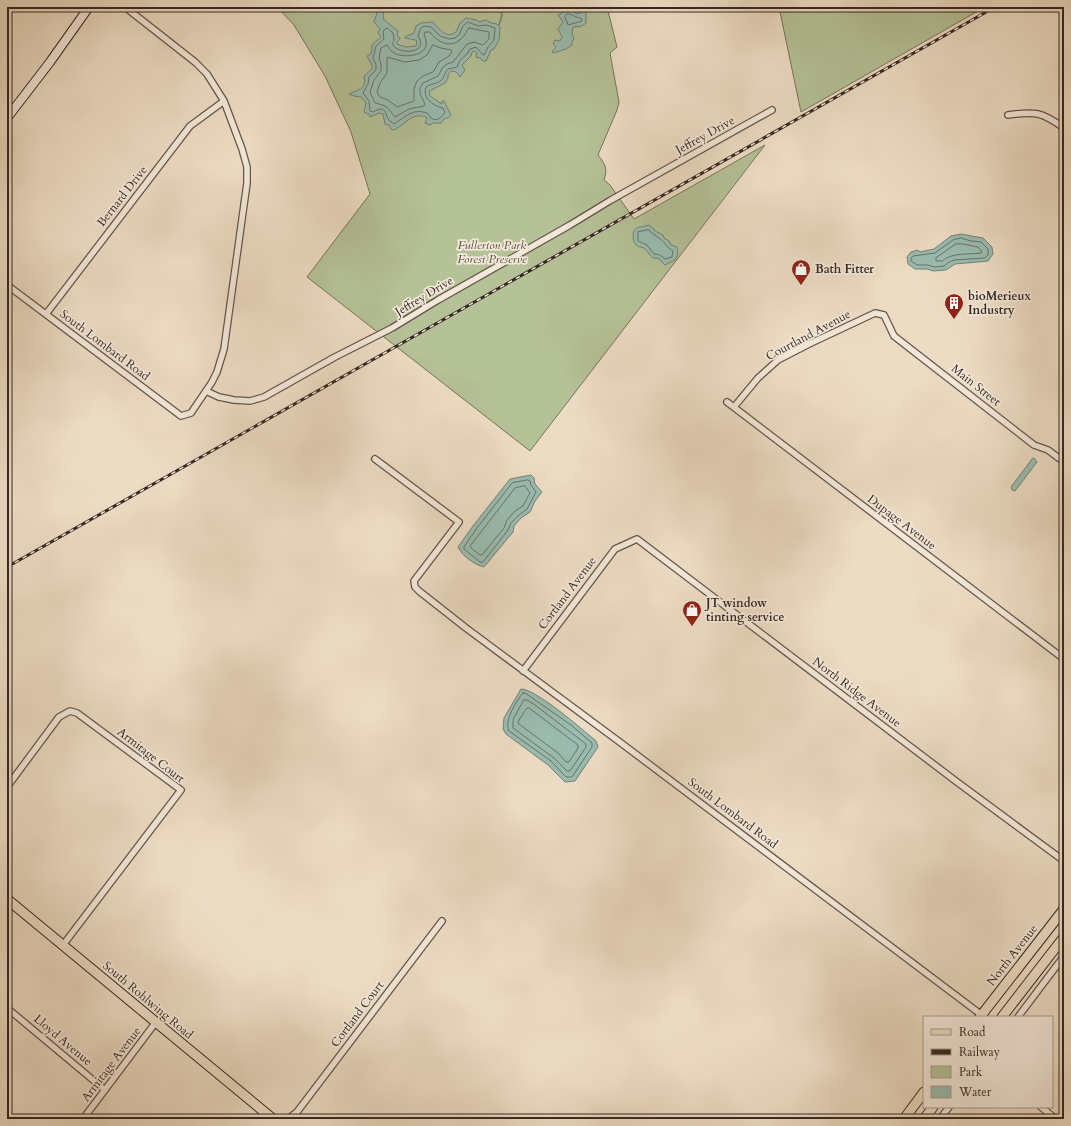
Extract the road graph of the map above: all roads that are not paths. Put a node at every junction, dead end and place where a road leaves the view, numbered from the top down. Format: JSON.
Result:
{"nodes":[{"id":1,"x":89,"y":7,"type":"edge"},
{"id":2,"x":125,"y":7,"type":"edge"},
{"id":3,"x":224,"y":101,"type":"junction"},
{"id":4,"x":772,"y":110,"type":"dead end"},
{"id":5,"x":1008,"y":115,"type":"dead end"},
{"id":6,"x":7,"y":118,"type":"edge"},
{"id":7,"x":1064,"y":128,"type":"edge"},
{"id":8,"x":7,"y":285,"type":"edge"},
{"id":9,"x":46,"y":314,"type":"junction"},
{"id":10,"x":884,"y":315,"type":"joint"},
{"id":11,"x":206,"y":391,"type":"junction"},
{"id":12,"x":727,"y":402,"type":"dead end"},
{"id":13,"x":734,"y":407,"type":"junction"},
{"id":14,"x":375,"y":459,"type":"dead end"},
{"id":15,"x":1064,"y":462,"type":"edge"},
{"id":16,"x":637,"y":539,"type":"joint"},
{"id":17,"x":1064,"y":659,"type":"edge"},
{"id":18,"x":523,"y":671,"type":"junction"},
{"id":19,"x":7,"y":787,"type":"edge"},
{"id":20,"x":1064,"y":861,"type":"edge"},
{"id":21,"x":7,"y":899,"type":"edge"},
{"id":22,"x":1064,"y":909,"type":"edge"},
{"id":23,"x":442,"y":921,"type":"dead end"},
{"id":24,"x":1064,"y":937,"type":"edge"},
{"id":25,"x":63,"y":945,"type":"junction"},
{"id":26,"x":1064,"y":956,"type":"edge"},
{"id":27,"x":7,"y":1008,"type":"edge"},
{"id":28,"x":982,"y":1016,"type":"edge"},
{"id":29,"x":1003,"y":1016,"type":"edge"},
{"id":30,"x":1019,"y":1016,"type":"edge"},
{"id":31,"x":156,"y":1022,"type":"junction"},
{"id":32,"x":106,"y":1090,"type":"junction"},
{"id":33,"x":923,"y":1093,"type":"edge"},
{"id":34,"x":932,"y":1108,"type":"edge"},
{"id":35,"x":948,"y":1108,"type":"edge"},
{"id":36,"x":1042,"y":1108,"type":"edge"},
{"id":37,"x":84,"y":1119,"type":"edge"},
{"id":38,"x":273,"y":1119,"type":"edge"},
{"id":39,"x":288,"y":1119,"type":"edge"},
{"id":40,"x":904,"y":1119,"type":"edge"},
{"id":41,"x":924,"y":1119,"type":"edge"},
{"id":42,"x":940,"y":1119,"type":"edge"},
{"id":43,"x":1056,"y":1119,"type":"edge"}],
"edges":[{"from":1,"to":6,"type":"street"},
{"from":2,"to":3,"type":"street"},
{"from":3,"to":9,"type":"street","name":"Bernard Drive"},
{"from":3,"to":11,"type":"street"},
{"from":4,"to":11,"type":"street","name":"Jeffrey Drive"},
{"from":5,"to":7,"type":"street"},
{"from":8,"to":9,"type":"street","name":"South Lombard Road"},
{"from":9,"to":11,"type":"street","name":"South Lombard Road"},
{"from":10,"to":13,"type":"street","name":"Courtland Avenue"},
{"from":10,"to":15,"type":"street","name":"Main Street"},
{"from":12,"to":13,"type":"street","name":"Dupage Avenue"},
{"from":13,"to":17,"type":"street","name":"Dupage Avenue"},
{"from":14,"to":18,"type":"street","name":"South Lombard Road"},
{"from":16,"to":18,"type":"street","name":"Cortland Avenue"},
{"from":16,"to":20,"type":"street","name":"North Ridge Avenue"},
{"from":18,"to":28,"type":"street","name":"South Lombard Road"},
{"from":19,"to":25,"type":"street","name":"Armitage Court"},
{"from":21,"to":25,"type":"main road","name":"South Rohlwing Road"},
{"from":22,"to":28,"type":"main road","name":"North Avenue"},
{"from":23,"to":39,"type":"street","name":"Cortland Court"},
{"from":24,"to":29,"type":"main road"},
{"from":25,"to":31,"type":"main road","name":"South Rohlwing Road"},
{"from":26,"to":30,"type":"street"},
{"from":27,"to":32,"type":"street","name":"Lloyd Avenue"},
{"from":31,"to":32,"type":"street","name":"Armitage Avenue"},
{"from":31,"to":38,"type":"main road","name":"South Rohlwing Road"},
{"from":32,"to":37,"type":"street","name":"Armitage Avenue"},
{"from":33,"to":40,"type":"main road"},
{"from":34,"to":41,"type":"main road"},
{"from":35,"to":42,"type":"street"},
{"from":36,"to":43,"type":"street"}]}
